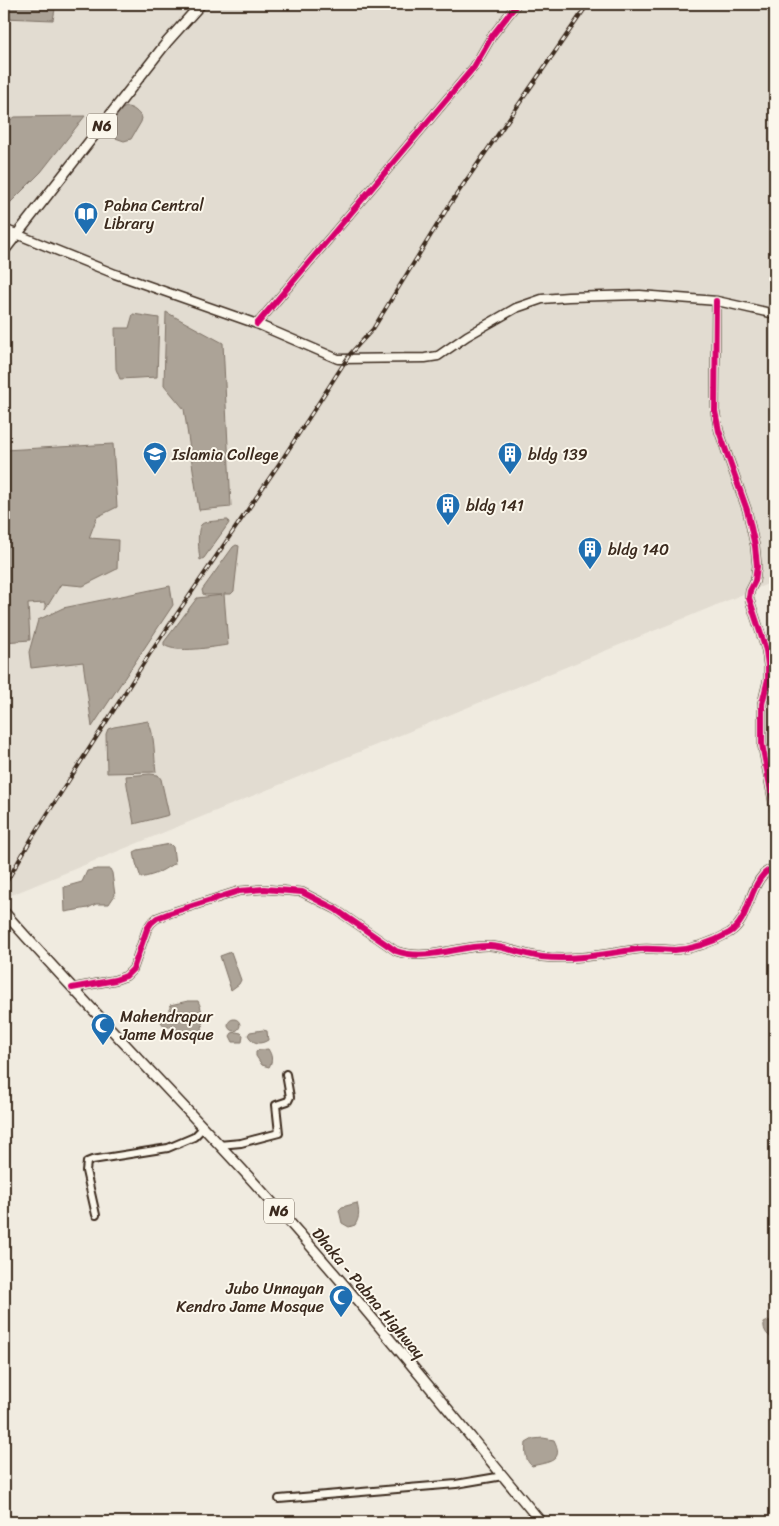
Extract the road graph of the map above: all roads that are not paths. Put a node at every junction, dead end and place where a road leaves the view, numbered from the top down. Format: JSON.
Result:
{"nodes":[{"id":1,"x":201,"y":4,"type":"edge"},
{"id":2,"x":517,"y":4,"type":"edge"},
{"id":3,"x":4,"y":229,"type":"edge"},
{"id":4,"x":16,"y":234,"type":"junction"},
{"id":5,"x":4,"y":251,"type":"edge"},
{"id":6,"x":716,"y":301,"type":"junction"},
{"id":7,"x":775,"y":314,"type":"edge"},
{"id":8,"x":258,"y":324,"type":"junction"},
{"id":9,"x":775,"y":812,"type":"edge"},
{"id":10,"x":775,"y":866,"type":"edge"},
{"id":11,"x":4,"y":912,"type":"edge"},
{"id":12,"x":72,"y":988,"type":"junction"},
{"id":13,"x":286,"y":1074,"type":"dead end"},
{"id":14,"x":204,"y":1128,"type":"junction"},
{"id":15,"x":219,"y":1145,"type":"junction"},
{"id":16,"x":96,"y":1216,"type":"dead end"},
{"id":17,"x":503,"y":1476,"type":"junction"},
{"id":18,"x":279,"y":1499,"type":"dead end"},
{"id":19,"x":541,"y":1522,"type":"edge"}],
"edges":[{"from":1,"to":4,"type":"highway","number":"N6"},
{"from":2,"to":8,"type":"street"},
{"from":3,"to":4,"type":"main road"},
{"from":4,"to":5,"type":"highway","number":"N6"},
{"from":4,"to":8,"type":"main road"},
{"from":6,"to":7,"type":"main road"},
{"from":6,"to":8,"type":"main road"},
{"from":6,"to":9,"type":"street"},
{"from":10,"to":12,"type":"street"},
{"from":11,"to":12,"type":"highway","name":"Dhaka - Pabna Highway","number":"N6"},
{"from":12,"to":14,"type":"highway","name":"Dhaka - Pabna Highway","number":"N6"},
{"from":13,"to":15,"type":"street"},
{"from":14,"to":15,"type":"highway","name":"Dhaka - Pabna Highway","number":"N6"},
{"from":14,"to":16,"type":"street"},
{"from":15,"to":17,"type":"highway","name":"Dhaka - Pabna Highway","number":"N6"},
{"from":17,"to":18,"type":"street"},
{"from":17,"to":19,"type":"highway","name":"Dhaka - Pabna Highway","number":"N6"}]}
